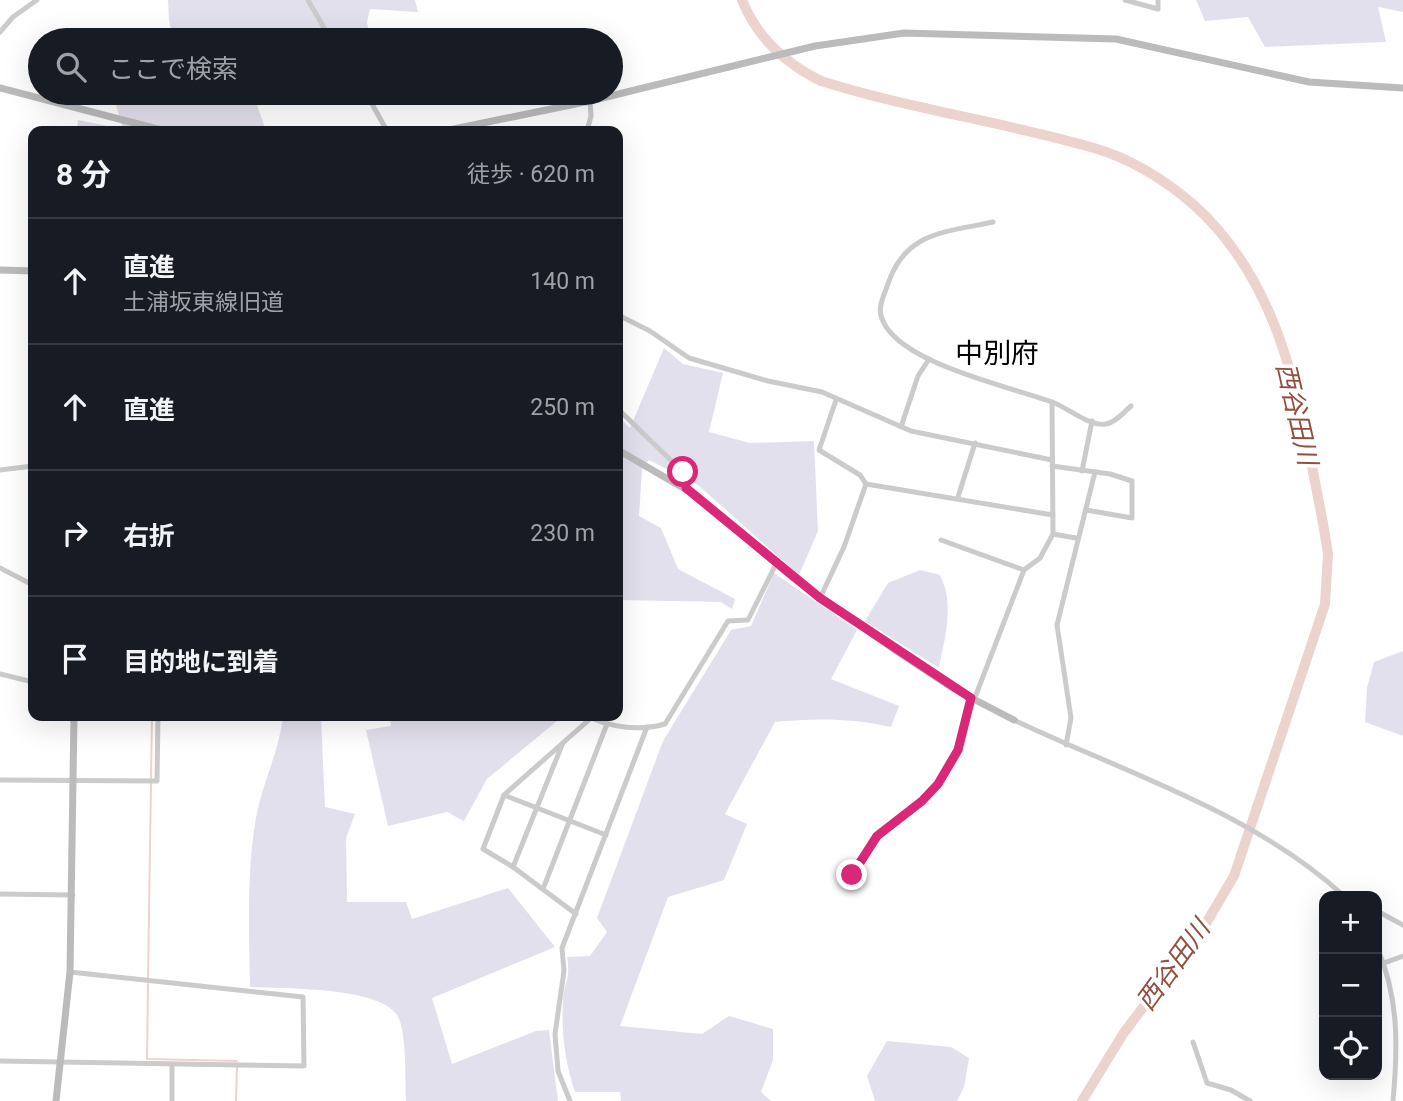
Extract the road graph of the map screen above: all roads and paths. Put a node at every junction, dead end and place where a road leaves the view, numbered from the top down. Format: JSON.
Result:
{"nodes":[{"id":1,"x":37,"y":0,"type":"edge"},
{"id":2,"x":308,"y":0,"type":"edge"},
{"id":3,"x":1129,"y":0,"type":"edge"},
{"id":4,"x":1158,"y":0,"type":"edge"},
{"id":5,"x":324,"y":28,"type":"edge"},
{"id":6,"x":0,"y":32,"type":"edge"},
{"id":7,"x":0,"y":88,"type":"edge"},
{"id":8,"x":1403,"y":88,"type":"edge"},
{"id":9,"x":623,"y":93,"type":"edge"},
{"id":10,"x":28,"y":95,"type":"edge"},
{"id":11,"x":65,"y":105,"type":"edge"},
{"id":12,"x":373,"y":105,"type":"edge"},
{"id":13,"x":571,"y":105,"type":"edge"},
{"id":14,"x":591,"y":105,"type":"edge"},
{"id":15,"x":146,"y":126,"type":"edge"},
{"id":16,"x":384,"y":126,"type":"edge"},
{"id":17,"x":468,"y":126,"type":"edge"},
{"id":18,"x":589,"y":126,"type":"edge"},
{"id":19,"x":993,"y":222,"type":"dead end"},
{"id":20,"x":0,"y":270,"type":"edge"},
{"id":21,"x":28,"y":271,"type":"edge"},
{"id":22,"x":623,"y":318,"type":"edge"},
{"id":23,"x":929,"y":359,"type":"junction"},
{"id":24,"x":836,"y":400,"type":"junction"},
{"id":25,"x":1052,"y":401,"type":"junction"},
{"id":26,"x":1131,"y":406,"type":"dead end"},
{"id":27,"x":623,"y":414,"type":"edge"},
{"id":28,"x":1092,"y":421,"type":"junction"},
{"id":29,"x":901,"y":427,"type":"junction"},
{"id":30,"x":975,"y":443,"type":"junction"},
{"id":31,"x":623,"y":453,"type":"edge"},
{"id":32,"x":1052,"y":463,"type":"junction"},
{"id":33,"x":28,"y":467,"type":"edge"},
{"id":34,"x":0,"y":470,"type":"edge"},
{"id":35,"x":1082,"y":471,"type":"junction"},
{"id":36,"x":1095,"y":472,"type":"junction"},
{"id":37,"x":866,"y":484,"type":"junction"},
{"id":38,"x":686,"y":488,"type":"junction"},
{"id":39,"x":958,"y":497,"type":"junction"},
{"id":40,"x":1086,"y":510,"type":"junction"},
{"id":41,"x":1053,"y":515,"type":"junction"},
{"id":42,"x":1053,"y":534,"type":"junction"},
{"id":43,"x":1076,"y":538,"type":"junction"},
{"id":44,"x":941,"y":540,"type":"dead end"},
{"id":45,"x":776,"y":564,"type":"junction"},
{"id":46,"x":0,"y":568,"type":"edge"},
{"id":47,"x":1024,"y":570,"type":"junction"},
{"id":48,"x":28,"y":582,"type":"edge"},
{"id":49,"x":820,"y":598,"type":"junction"},
{"id":50,"x":0,"y":674,"type":"edge"},
{"id":51,"x":28,"y":681,"type":"edge"},
{"id":52,"x":972,"y":699,"type":"junction"},
{"id":53,"x":1014,"y":720,"type":"joint"},
{"id":54,"x":74,"y":721,"type":"edge"},
{"id":55,"x":158,"y":721,"type":"edge"},
{"id":56,"x":588,"y":721,"type":"edge"},
{"id":57,"x":599,"y":721,"type":"edge"},
{"id":58,"x":607,"y":724,"type":"junction"},
{"id":59,"x":647,"y":727,"type":"junction"},
{"id":60,"x":563,"y":742,"type":"junction"},
{"id":61,"x":1066,"y":745,"type":"junction"},
{"id":62,"x":0,"y":780,"type":"edge"},
{"id":63,"x":74,"y":781,"type":"junction"},
{"id":64,"x":504,"y":795,"type":"junction"},
{"id":65,"x":537,"y":808,"type":"junction"},
{"id":66,"x":570,"y":821,"type":"junction"},
{"id":67,"x":606,"y":835,"type":"junction"},
{"id":68,"x":513,"y":867,"type":"junction"},
{"id":69,"x":847,"y":883,"type":"dead end"},
{"id":70,"x":543,"y":889,"type":"junction"},
{"id":71,"x":1338,"y":891,"type":"edge"},
{"id":72,"x":0,"y":894,"type":"edge"},
{"id":73,"x":74,"y":895,"type":"junction"},
{"id":74,"x":576,"y":914,"type":"junction"},
{"id":75,"x":1382,"y":914,"type":"edge"},
{"id":76,"x":1403,"y":925,"type":"edge"},
{"id":77,"x":1380,"y":954,"type":"edge"},
{"id":78,"x":1403,"y":956,"type":"edge"},
{"id":79,"x":1384,"y":963,"type":"junction"},
{"id":80,"x":70,"y":972,"type":"junction"},
{"id":81,"x":1193,"y":1042,"type":"dead end"},
{"id":82,"x":0,"y":1061,"type":"edge"},
{"id":83,"x":60,"y":1061,"type":"junction"},
{"id":84,"x":172,"y":1063,"type":"junction"},
{"id":85,"x":56,"y":1101,"type":"edge"},
{"id":86,"x":172,"y":1101,"type":"edge"},
{"id":87,"x":570,"y":1101,"type":"edge"},
{"id":88,"x":1250,"y":1101,"type":"edge"},
{"id":89,"x":1393,"y":1101,"type":"edge"}],
"edges":[{"from":1,"to":6,"type":"street"},
{"from":2,"to":5,"type":"street"},
{"from":3,"to":4,"type":"street"},
{"from":7,"to":10,"type":"street"},
{"from":8,"to":9,"type":"street"},
{"from":11,"to":15,"type":"street"},
{"from":12,"to":16,"type":"street"},
{"from":13,"to":17,"type":"street"},
{"from":14,"to":18,"type":"street"},
{"from":19,"to":23,"type":"street"},
{"from":20,"to":21,"type":"street"},
{"from":22,"to":24,"type":"street"},
{"from":23,"to":25,"type":"street"},
{"from":23,"to":29,"type":"street"},
{"from":24,"to":29,"type":"street"},
{"from":24,"to":37,"type":"street"},
{"from":25,"to":28,"type":"street"},
{"from":25,"to":32,"type":"street"},
{"from":26,"to":28,"type":"street"},
{"from":27,"to":38,"type":"street"},
{"from":28,"to":35,"type":"street"},
{"from":29,"to":30,"type":"street"},
{"from":30,"to":32,"type":"street"},
{"from":30,"to":39,"type":"street"},
{"from":31,"to":38,"type":"street"},
{"from":32,"to":35,"type":"street"},
{"from":32,"to":41,"type":"street"},
{"from":33,"to":34,"type":"street"},
{"from":35,"to":36,"type":"street"},
{"from":36,"to":40,"type":"street"},
{"from":36,"to":40,"type":"street"},
{"from":37,"to":39,"type":"street"},
{"from":37,"to":49,"type":"street"},
{"from":38,"to":45,"type":"street"},
{"from":39,"to":41,"type":"street"},
{"from":40,"to":43,"type":"street"},
{"from":41,"to":42,"type":"street"},
{"from":42,"to":43,"type":"street"},
{"from":42,"to":47,"type":"street"},
{"from":43,"to":61,"type":"street"},
{"from":44,"to":47,"type":"street"},
{"from":45,"to":49,"type":"street"},
{"from":45,"to":59,"type":"street"},
{"from":46,"to":48,"type":"street"},
{"from":47,"to":52,"type":"street"},
{"from":49,"to":52,"type":"street"},
{"from":50,"to":51,"type":"street"},
{"from":52,"to":53,"type":"street"},
{"from":52,"to":69,"type":"street"},
{"from":53,"to":61,"type":"street"},
{"from":54,"to":63,"type":"street"},
{"from":55,"to":63,"type":"street"},
{"from":56,"to":60,"type":"street"},
{"from":57,"to":58,"type":"street"},
{"from":58,"to":59,"type":"street"},
{"from":58,"to":66,"type":"street"},
{"from":59,"to":67,"type":"street"},
{"from":60,"to":64,"type":"street"},
{"from":60,"to":65,"type":"street"},
{"from":61,"to":71,"type":"street"},
{"from":62,"to":63,"type":"street"},
{"from":63,"to":73,"type":"street"},
{"from":64,"to":65,"type":"street"},
{"from":64,"to":68,"type":"street"},
{"from":65,"to":66,"type":"street"},
{"from":65,"to":68,"type":"street"},
{"from":66,"to":67,"type":"street"},
{"from":66,"to":70,"type":"street"},
{"from":67,"to":74,"type":"street"},
{"from":68,"to":70,"type":"street"},
{"from":70,"to":74,"type":"street"},
{"from":72,"to":73,"type":"street"},
{"from":73,"to":80,"type":"street"},
{"from":74,"to":87,"type":"street"},
{"from":75,"to":76,"type":"street"},
{"from":77,"to":79,"type":"street"},
{"from":78,"to":79,"type":"street"},
{"from":79,"to":89,"type":"street"},
{"from":80,"to":83,"type":"street"},
{"from":80,"to":84,"type":"street"},
{"from":81,"to":88,"type":"street"},
{"from":82,"to":83,"type":"street"},
{"from":83,"to":84,"type":"street"},
{"from":83,"to":85,"type":"street"},
{"from":84,"to":86,"type":"street"}]}
